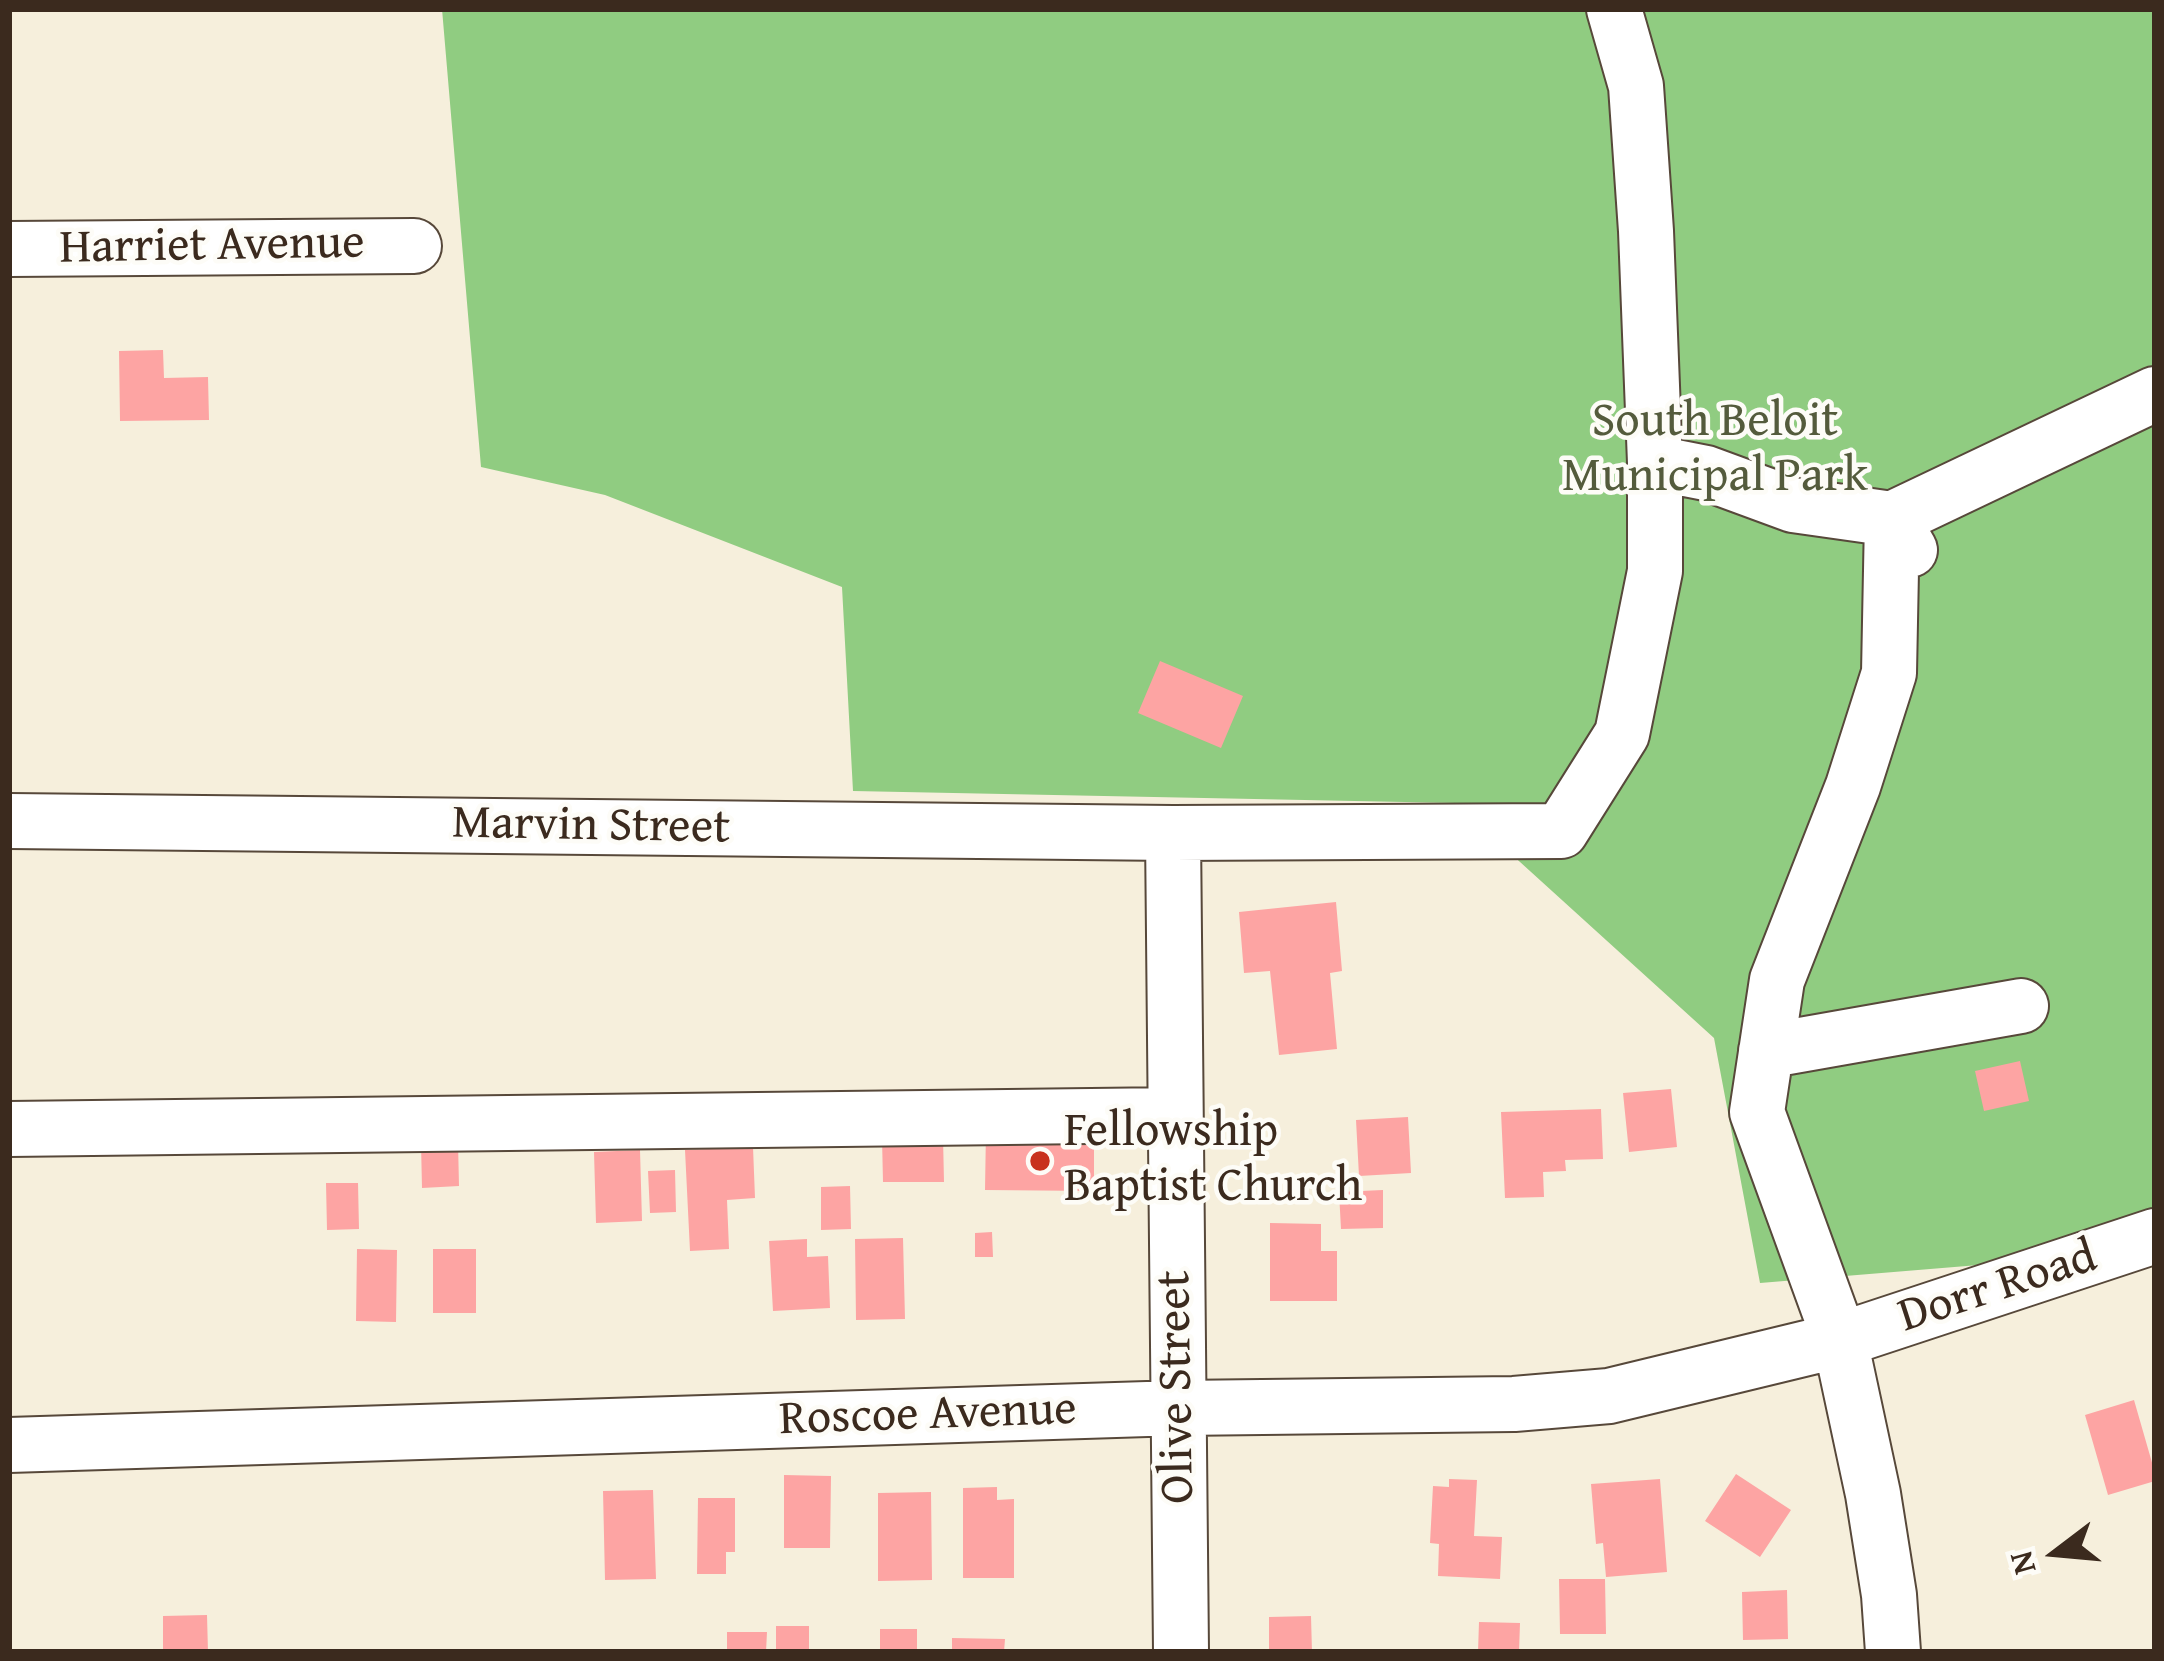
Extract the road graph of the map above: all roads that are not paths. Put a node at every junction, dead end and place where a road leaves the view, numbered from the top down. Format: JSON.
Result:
{"nodes":[{"id":1,"x":1614,"y":9,"type":"edge"},
{"id":2,"x":414,"y":245,"type":"dead end"},
{"id":3,"x":9,"y":249,"type":"edge"},
{"id":4,"x":2155,"y":394,"type":"edge"},
{"id":5,"x":1655,"y":463,"type":"junction"},
{"id":6,"x":1901,"y":536,"type":"junction"},
{"id":7,"x":9,"y":820,"type":"edge"},
{"id":8,"x":1173,"y":833,"type":"junction"},
{"id":9,"x":2021,"y":1006,"type":"dead end"},
{"id":10,"x":1766,"y":1051,"type":"junction"},
{"id":11,"x":1174,"y":1115,"type":"junction"},
{"id":12,"x":9,"y":1129,"type":"edge"},
{"id":13,"x":2155,"y":1236,"type":"edge"},
{"id":14,"x":1840,"y":1340,"type":"junction"},
{"id":15,"x":1179,"y":1408,"type":"junction"},
{"id":16,"x":9,"y":1445,"type":"edge"},
{"id":17,"x":1181,"y":1652,"type":"edge"},
{"id":18,"x":1893,"y":1652,"type":"edge"}],
"edges":[{"from":1,"to":5,"type":"street"},
{"from":2,"to":3,"type":"street","name":"Harriet Avenue"},
{"from":4,"to":6,"type":"street"},
{"from":5,"to":6,"type":"street"},
{"from":5,"to":8,"type":"street","name":"Marvin Street"},
{"from":6,"to":10,"type":"street"},
{"from":7,"to":8,"type":"street","name":"Marvin Street"},
{"from":8,"to":11,"type":"street","name":"Olive Street"},
{"from":9,"to":10,"type":"street"},
{"from":10,"to":14,"type":"street"},
{"from":11,"to":12,"type":"street"},
{"from":11,"to":15,"type":"street","name":"Olive Street"},
{"from":13,"to":14,"type":"street","name":"Dorr Road"},
{"from":14,"to":15,"type":"street","name":"Roscoe Avenue"},
{"from":14,"to":18,"type":"street"},
{"from":15,"to":16,"type":"street","name":"Roscoe Avenue"},
{"from":15,"to":17,"type":"street","name":"Olive Street"}]}
